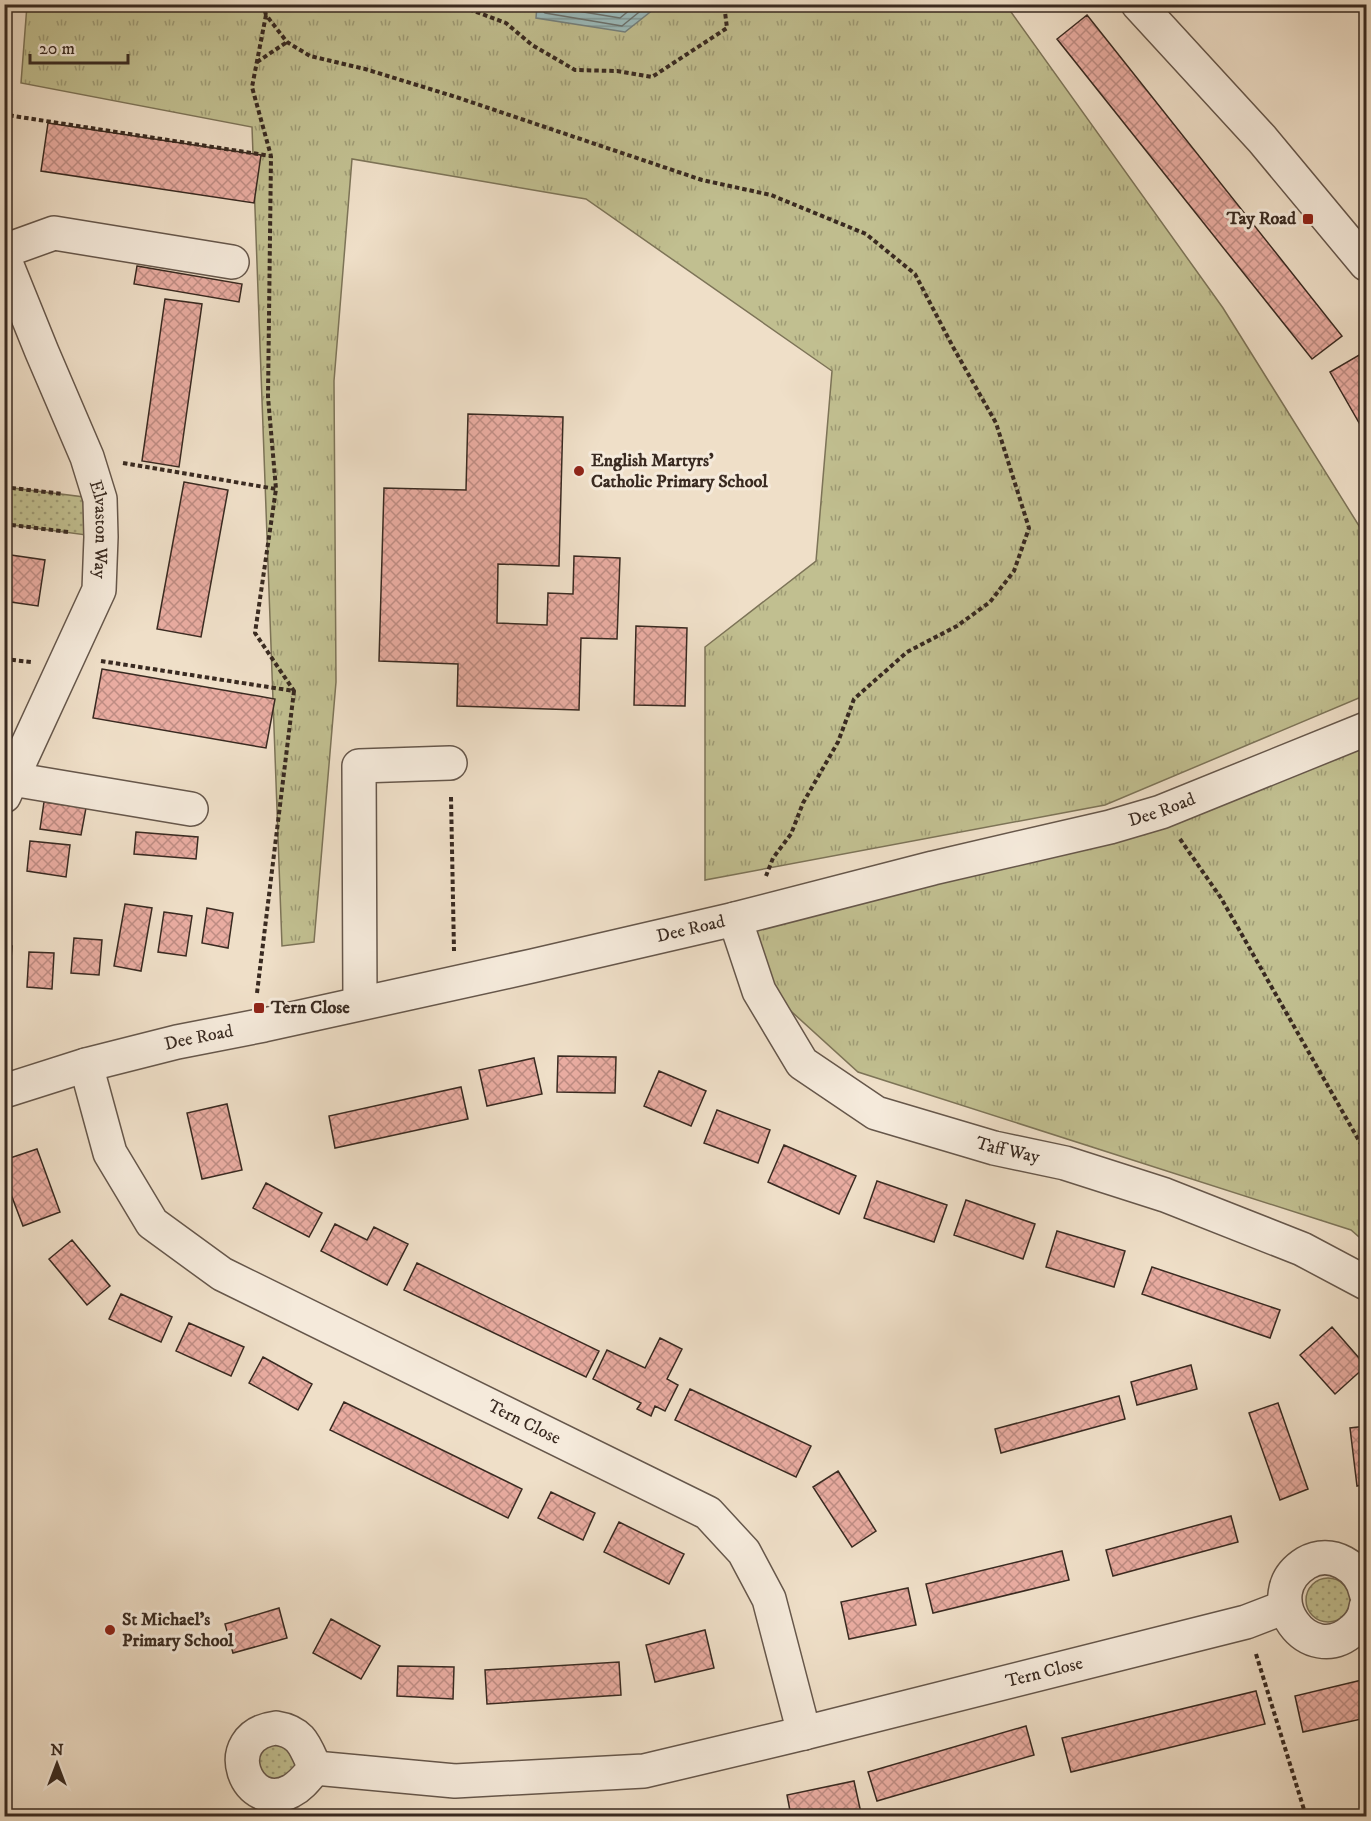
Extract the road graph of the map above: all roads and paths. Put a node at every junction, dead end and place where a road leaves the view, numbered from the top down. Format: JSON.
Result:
{"nodes":[{"id":1,"x":263,"y":4,"type":"edge"},
{"id":2,"x":455,"y":4,"type":"edge"},
{"id":3,"x":724,"y":4,"type":"edge"},
{"id":4,"x":1138,"y":4,"type":"edge"},
{"id":5,"x":266,"y":15,"type":"junction"},
{"id":6,"x":287,"y":42,"type":"junction"},
{"id":7,"x":256,"y":62,"type":"junction"},
{"id":8,"x":4,"y":135,"type":"edge"},
{"id":9,"x":271,"y":156,"type":"junction"},
{"id":10,"x":4,"y":251,"type":"edge"},
{"id":11,"x":4,"y":258,"type":"edge"},
{"id":12,"x":232,"y":262,"type":"dead end"},
{"id":13,"x":1366,"y":264,"type":"edge"},
{"id":14,"x":87,"y":457,"type":"junction"},
{"id":15,"x":4,"y":487,"type":"edge"},
{"id":16,"x":276,"y":489,"type":"junction"},
{"id":17,"x":100,"y":499,"type":"junction"},
{"id":18,"x":4,"y":524,"type":"edge"},
{"id":19,"x":101,"y":537,"type":"junction"},
{"id":20,"x":69,"y":656,"type":"junction"},
{"id":21,"x":294,"y":691,"type":"junction"},
{"id":22,"x":1366,"y":729,"type":"edge"},
{"id":23,"x":450,"y":763,"type":"joint"},
{"id":24,"x":8,"y":788,"type":"edge"},
{"id":25,"x":191,"y":809,"type":"dead end"},
{"id":26,"x":1161,"y":812,"type":"junction"},
{"id":27,"x":764,"y":880,"type":"dead end"},
{"id":28,"x":735,"y":919,"type":"junction"},
{"id":29,"x":454,"y":982,"type":"junction"},
{"id":30,"x":360,"y":1003,"type":"junction"},
{"id":31,"x":253,"y":1027,"type":"junction"},
{"id":32,"x":86,"y":1065,"type":"junction"},
{"id":33,"x":4,"y":1091,"type":"edge"},
{"id":34,"x":1366,"y":1153,"type":"edge"},
{"id":35,"x":1366,"y":1283,"type":"edge"},
{"id":36,"x":1366,"y":1592,"type":"edge"},
{"id":37,"x":1285,"y":1607,"type":"junction"},
{"id":38,"x":1245,"y":1622,"type":"junction"},
{"id":39,"x":804,"y":1733,"type":"junction"},
{"id":40,"x":315,"y":1768,"type":"dead end"},
{"id":41,"x":1306,"y":1816,"type":"edge"}],
"edges":[{"from":1,"to":5,"type":"path"},
{"from":2,"to":3,"type":"path"},
{"from":4,"to":13,"type":"street"},
{"from":5,"to":6,"type":"path"},
{"from":5,"to":7,"type":"path"},
{"from":6,"to":7,"type":"path"},
{"from":6,"to":27,"type":"path"},
{"from":7,"to":9,"type":"path"},
{"from":8,"to":9,"type":"path"},
{"from":9,"to":16,"type":"path"},
{"from":10,"to":12,"type":"street"},
{"from":11,"to":14,"type":"street","name":"Elvaston Way"},
{"from":14,"to":16,"type":"path"},
{"from":14,"to":17,"type":"street","name":"Elvaston Way"},
{"from":15,"to":17,"type":"path"},
{"from":16,"to":21,"type":"path"},
{"from":17,"to":19,"type":"street","name":"Elvaston Way"},
{"from":18,"to":19,"type":"path"},
{"from":19,"to":20,"type":"street","name":"Elvaston Way"},
{"from":20,"to":21,"type":"path"},
{"from":20,"to":24,"type":"street","name":"Elvaston Way"},
{"from":21,"to":31,"type":"path"},
{"from":22,"to":26,"type":"street","name":"Dee Road"},
{"from":23,"to":29,"type":"path"},
{"from":23,"to":30,"type":"street"},
{"from":24,"to":25,"type":"street"},
{"from":26,"to":28,"type":"street","name":"Dee Road"},
{"from":26,"to":34,"type":"path"},
{"from":28,"to":29,"type":"street","name":"Dee Road"},
{"from":28,"to":35,"type":"street","name":"Taff Way"},
{"from":29,"to":30,"type":"street","name":"Dee Road"},
{"from":30,"to":31,"type":"street","name":"Dee Road"},
{"from":31,"to":32,"type":"street","name":"Dee Road"},
{"from":32,"to":33,"type":"street","name":"Dee Road"},
{"from":32,"to":39,"type":"street","name":"Tern Close"},
{"from":36,"to":37,"type":"street"},
{"from":36,"to":37,"type":"street"},
{"from":37,"to":38,"type":"street","name":"Tern Close"},
{"from":38,"to":39,"type":"street","name":"Tern Close"},
{"from":38,"to":41,"type":"path"},
{"from":39,"to":40,"type":"street","name":"Tern Close"}]}
